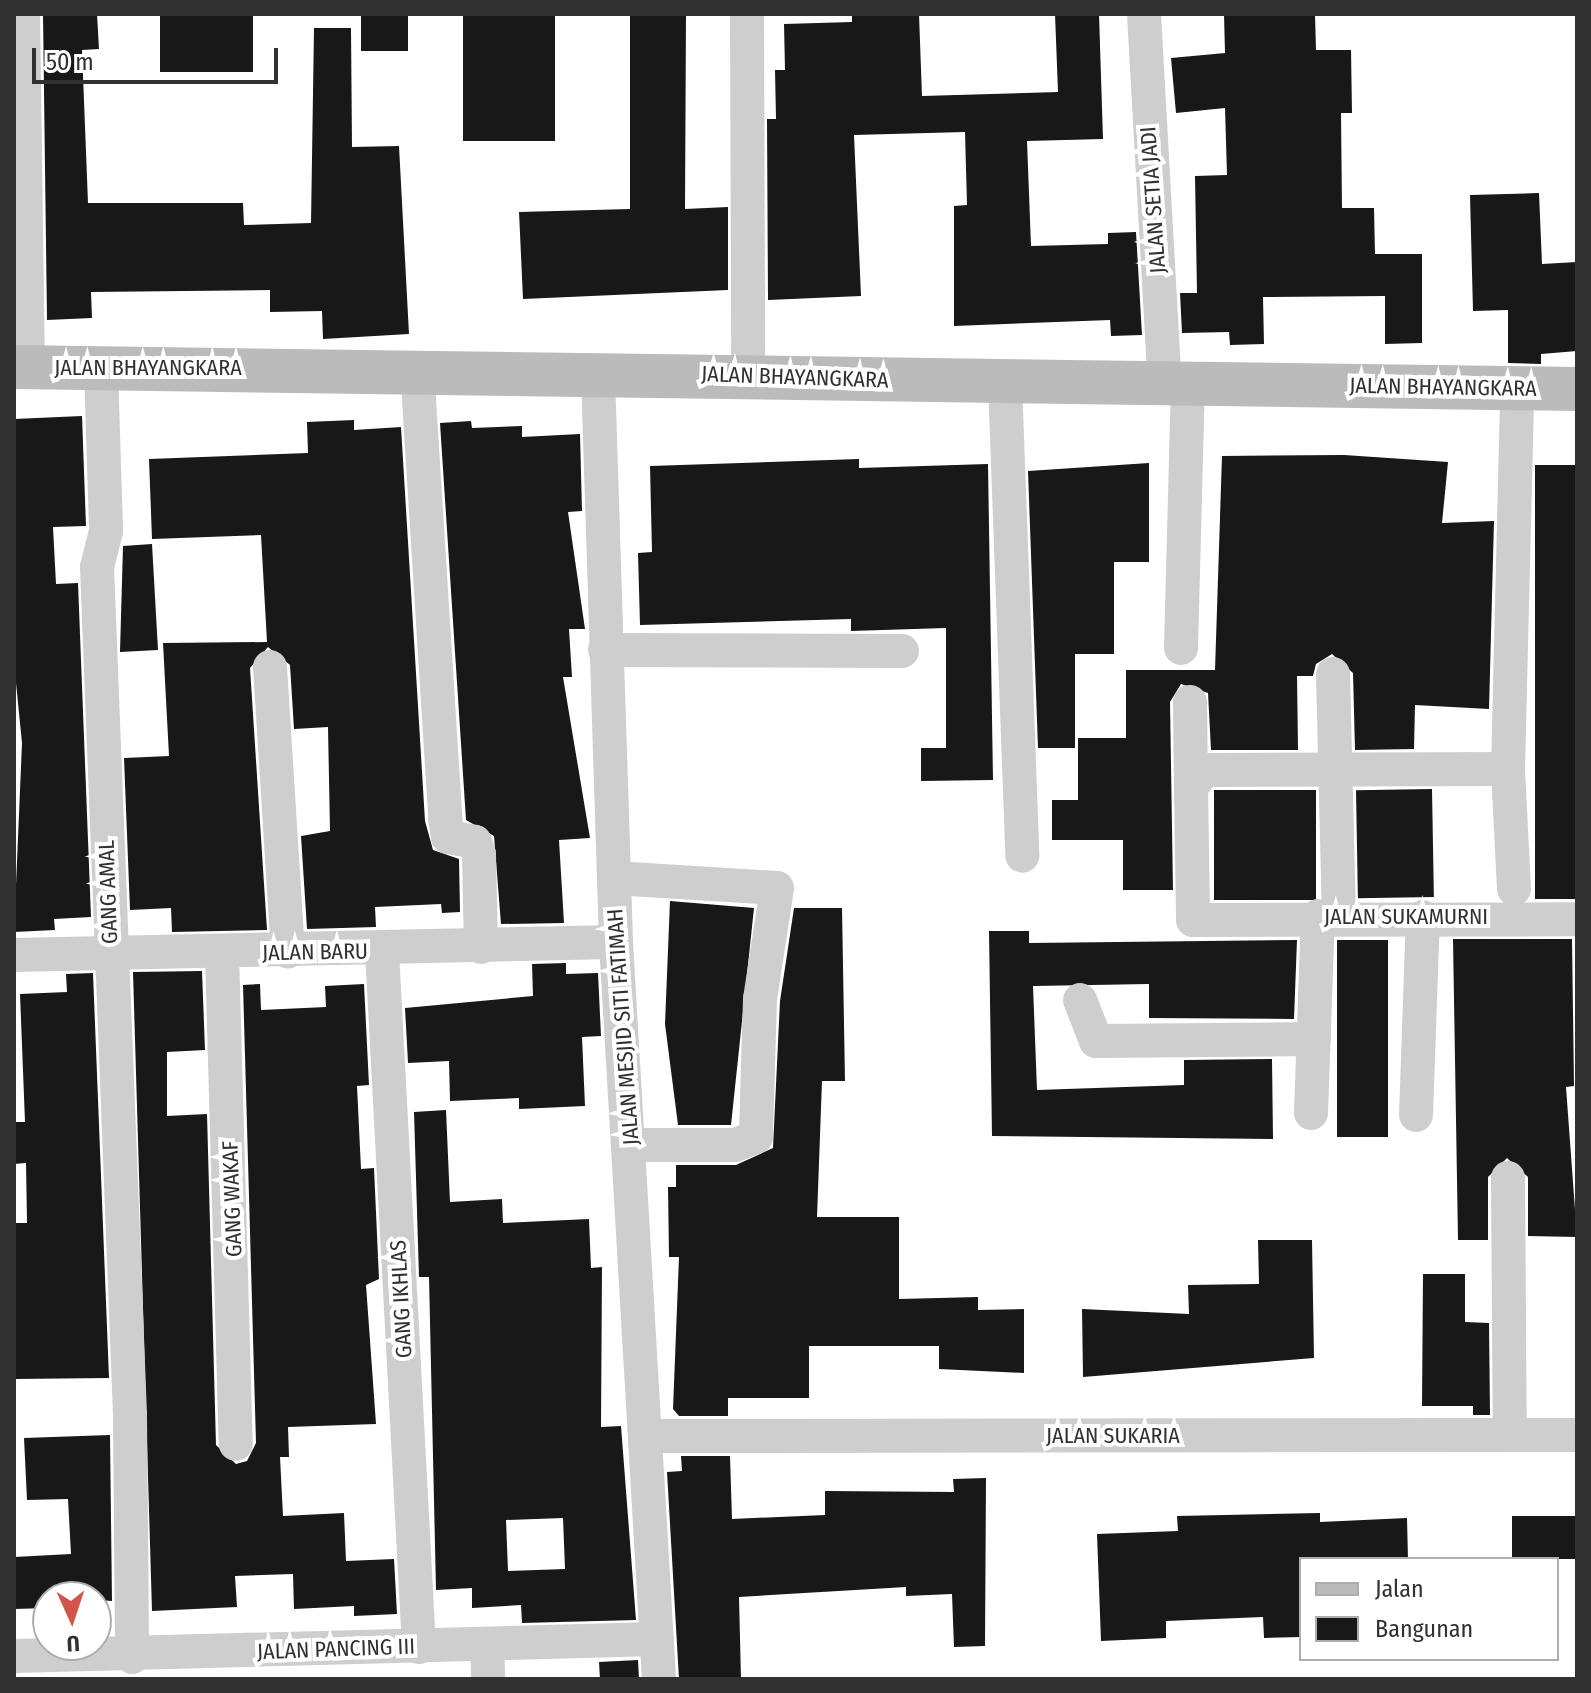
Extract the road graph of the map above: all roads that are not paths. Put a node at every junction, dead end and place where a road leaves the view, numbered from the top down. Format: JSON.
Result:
{"nodes":[{"id":1,"x":23,"y":14,"type":"edge"},
{"id":2,"x":747,"y":14,"type":"edge"},
{"id":3,"x":1144,"y":14,"type":"edge"},
{"id":4,"x":21,"y":367,"type":"edge"},
{"id":5,"x":417,"y":368,"type":"junction"},
{"id":6,"x":101,"y":369,"type":"junction"},
{"id":7,"x":748,"y":374,"type":"junction"},
{"id":8,"x":598,"y":375,"type":"junction"},
{"id":9,"x":1005,"y":382,"type":"junction"},
{"id":10,"x":1176,"y":385,"type":"junction"},
{"id":11,"x":1517,"y":388,"type":"junction"},
{"id":12,"x":1577,"y":389,"type":"edge"},
{"id":13,"x":1181,"y":648,"type":"dead end"},
{"id":14,"x":605,"y":650,"type":"junction"},
{"id":15,"x":902,"y":651,"type":"dead end"},
{"id":16,"x":270,"y":667,"type":"dead end"},
{"id":17,"x":1333,"y":674,"type":"dead end"},
{"id":18,"x":1190,"y":702,"type":"dead end"},
{"id":19,"x":1508,"y":769,"type":"junction"},
{"id":20,"x":1334,"y":770,"type":"junction"},
{"id":21,"x":1191,"y":788,"type":"junction"},
{"id":22,"x":1022,"y":856,"type":"dead end"},
{"id":23,"x":614,"y":878,"type":"junction"},
{"id":24,"x":1514,"y":889,"type":"dead end"},
{"id":25,"x":1328,"y":916,"type":"junction"},
{"id":26,"x":1423,"y":917,"type":"junction"},
{"id":27,"x":1577,"y":919,"type":"edge"},
{"id":28,"x":616,"y":942,"type":"junction"},
{"id":29,"x":481,"y":947,"type":"junction"},
{"id":30,"x":288,"y":951,"type":"junction"},
{"id":31,"x":382,"y":951,"type":"junction"},
{"id":32,"x":110,"y":953,"type":"junction"},
{"id":33,"x":222,"y":953,"type":"junction"},
{"id":34,"x":14,"y":955,"type":"edge"},
{"id":35,"x":1080,"y":1000,"type":"dead end"},
{"id":36,"x":1314,"y":1039,"type":"junction"},
{"id":37,"x":1311,"y":1113,"type":"dead end"},
{"id":38,"x":1416,"y":1115,"type":"dead end"},
{"id":39,"x":630,"y":1145,"type":"junction"},
{"id":40,"x":1508,"y":1178,"type":"dead end"},
{"id":41,"x":1510,"y":1435,"type":"junction"},
{"id":42,"x":1577,"y":1435,"type":"edge"},
{"id":43,"x":649,"y":1436,"type":"junction"},
{"id":44,"x":236,"y":1444,"type":"dead end"},
{"id":45,"x":657,"y":1639,"type":"junction"},
{"id":46,"x":487,"y":1644,"type":"junction"},
{"id":47,"x":419,"y":1647,"type":"junction"},
{"id":48,"x":14,"y":1656,"type":"edge"},
{"id":49,"x":132,"y":1657,"type":"junction"},
{"id":50,"x":360,"y":1664,"type":"edge"},
{"id":51,"x":240,"y":1666,"type":"edge"},
{"id":52,"x":73,"y":1668,"type":"edge"},
{"id":53,"x":488,"y":1679,"type":"edge"},
{"id":54,"x":659,"y":1679,"type":"edge"}],
"edges":[{"from":1,"to":4,"type":"street"},
{"from":2,"to":7,"type":"street"},
{"from":3,"to":10,"type":"street","name":"JALAN SETIA JADI"},
{"from":4,"to":6,"type":"main road","name":"JALAN BHAYANGKARA"},
{"from":5,"to":6,"type":"main road","name":"JALAN BHAYANGKARA"},
{"from":5,"to":8,"type":"main road","name":"JALAN BHAYANGKARA"},
{"from":5,"to":29,"type":"street"},
{"from":6,"to":32,"type":"street","name":"GANG AMAL"},
{"from":7,"to":8,"type":"main road","name":"JALAN BHAYANGKARA"},
{"from":7,"to":9,"type":"main road","name":"JALAN BHAYANGKARA"},
{"from":8,"to":14,"type":"street","name":"JALAN MESJID SITI FATIMAH"},
{"from":9,"to":10,"type":"main road","name":"JALAN BHAYANGKARA"},
{"from":9,"to":22,"type":"street"},
{"from":10,"to":11,"type":"main road","name":"JALAN BHAYANGKARA"},
{"from":10,"to":13,"type":"street","name":"JALAN SETIA JADI"},
{"from":11,"to":12,"type":"main road","name":"JALAN BHAYANGKARA"},
{"from":11,"to":19,"type":"street"},
{"from":14,"to":15,"type":"street"},
{"from":14,"to":23,"type":"street","name":"JALAN MESJID SITI FATIMAH"},
{"from":16,"to":30,"type":"street"},
{"from":17,"to":20,"type":"street"},
{"from":18,"to":21,"type":"street"},
{"from":19,"to":20,"type":"street"},
{"from":19,"to":24,"type":"street"},
{"from":20,"to":21,"type":"street"},
{"from":20,"to":25,"type":"street"},
{"from":21,"to":25,"type":"street","name":"JALAN SUKAMURNI"},
{"from":23,"to":28,"type":"street","name":"JALAN MESJID SITI FATIMAH"},
{"from":23,"to":39,"type":"street"},
{"from":25,"to":26,"type":"street","name":"JALAN SUKAMURNI"},
{"from":25,"to":36,"type":"street"},
{"from":26,"to":27,"type":"street","name":"JALAN SUKAMURNI"},
{"from":26,"to":38,"type":"street"},
{"from":28,"to":29,"type":"street","name":"JALAN BARU"},
{"from":28,"to":39,"type":"street","name":"JALAN MESJID SITI FATIMAH"},
{"from":29,"to":31,"type":"street","name":"JALAN BARU"},
{"from":30,"to":31,"type":"street","name":"JALAN BARU"},
{"from":30,"to":33,"type":"street","name":"JALAN BARU"},
{"from":31,"to":47,"type":"street","name":"GANG IKHLAS"},
{"from":32,"to":33,"type":"street","name":"JALAN BARU"},
{"from":32,"to":34,"type":"street","name":"JALAN BARU"},
{"from":32,"to":49,"type":"street","name":"GANG AMAL"},
{"from":33,"to":44,"type":"street","name":"GANG WAKAF"},
{"from":35,"to":36,"type":"street"},
{"from":36,"to":37,"type":"street"},
{"from":39,"to":43,"type":"street","name":"JALAN MESJID SITI FATIMAH"},
{"from":40,"to":41,"type":"street"},
{"from":41,"to":42,"type":"street","name":"JALAN SUKARIA"},
{"from":41,"to":43,"type":"street","name":"JALAN SUKARIA"},
{"from":43,"to":45,"type":"street","name":"JALAN MESJID SITI FATIMAH"},
{"from":45,"to":46,"type":"street","name":"JALAN PANCING III"},
{"from":45,"to":54,"type":"street","name":"JALAN MESJID SITI FATIMAH"},
{"from":46,"to":47,"type":"street","name":"JALAN PANCING III"},
{"from":46,"to":53,"type":"street"},
{"from":47,"to":50,"type":"street","name":"JALAN PANCING III"},
{"from":48,"to":52,"type":"street","name":"JALAN PANCING III"},
{"from":49,"to":51,"type":"street","name":"JALAN PANCING III"},
{"from":49,"to":52,"type":"street","name":"JALAN PANCING III"},
{"from":50,"to":51,"type":"street","name":"JALAN PANCING III"}]}
